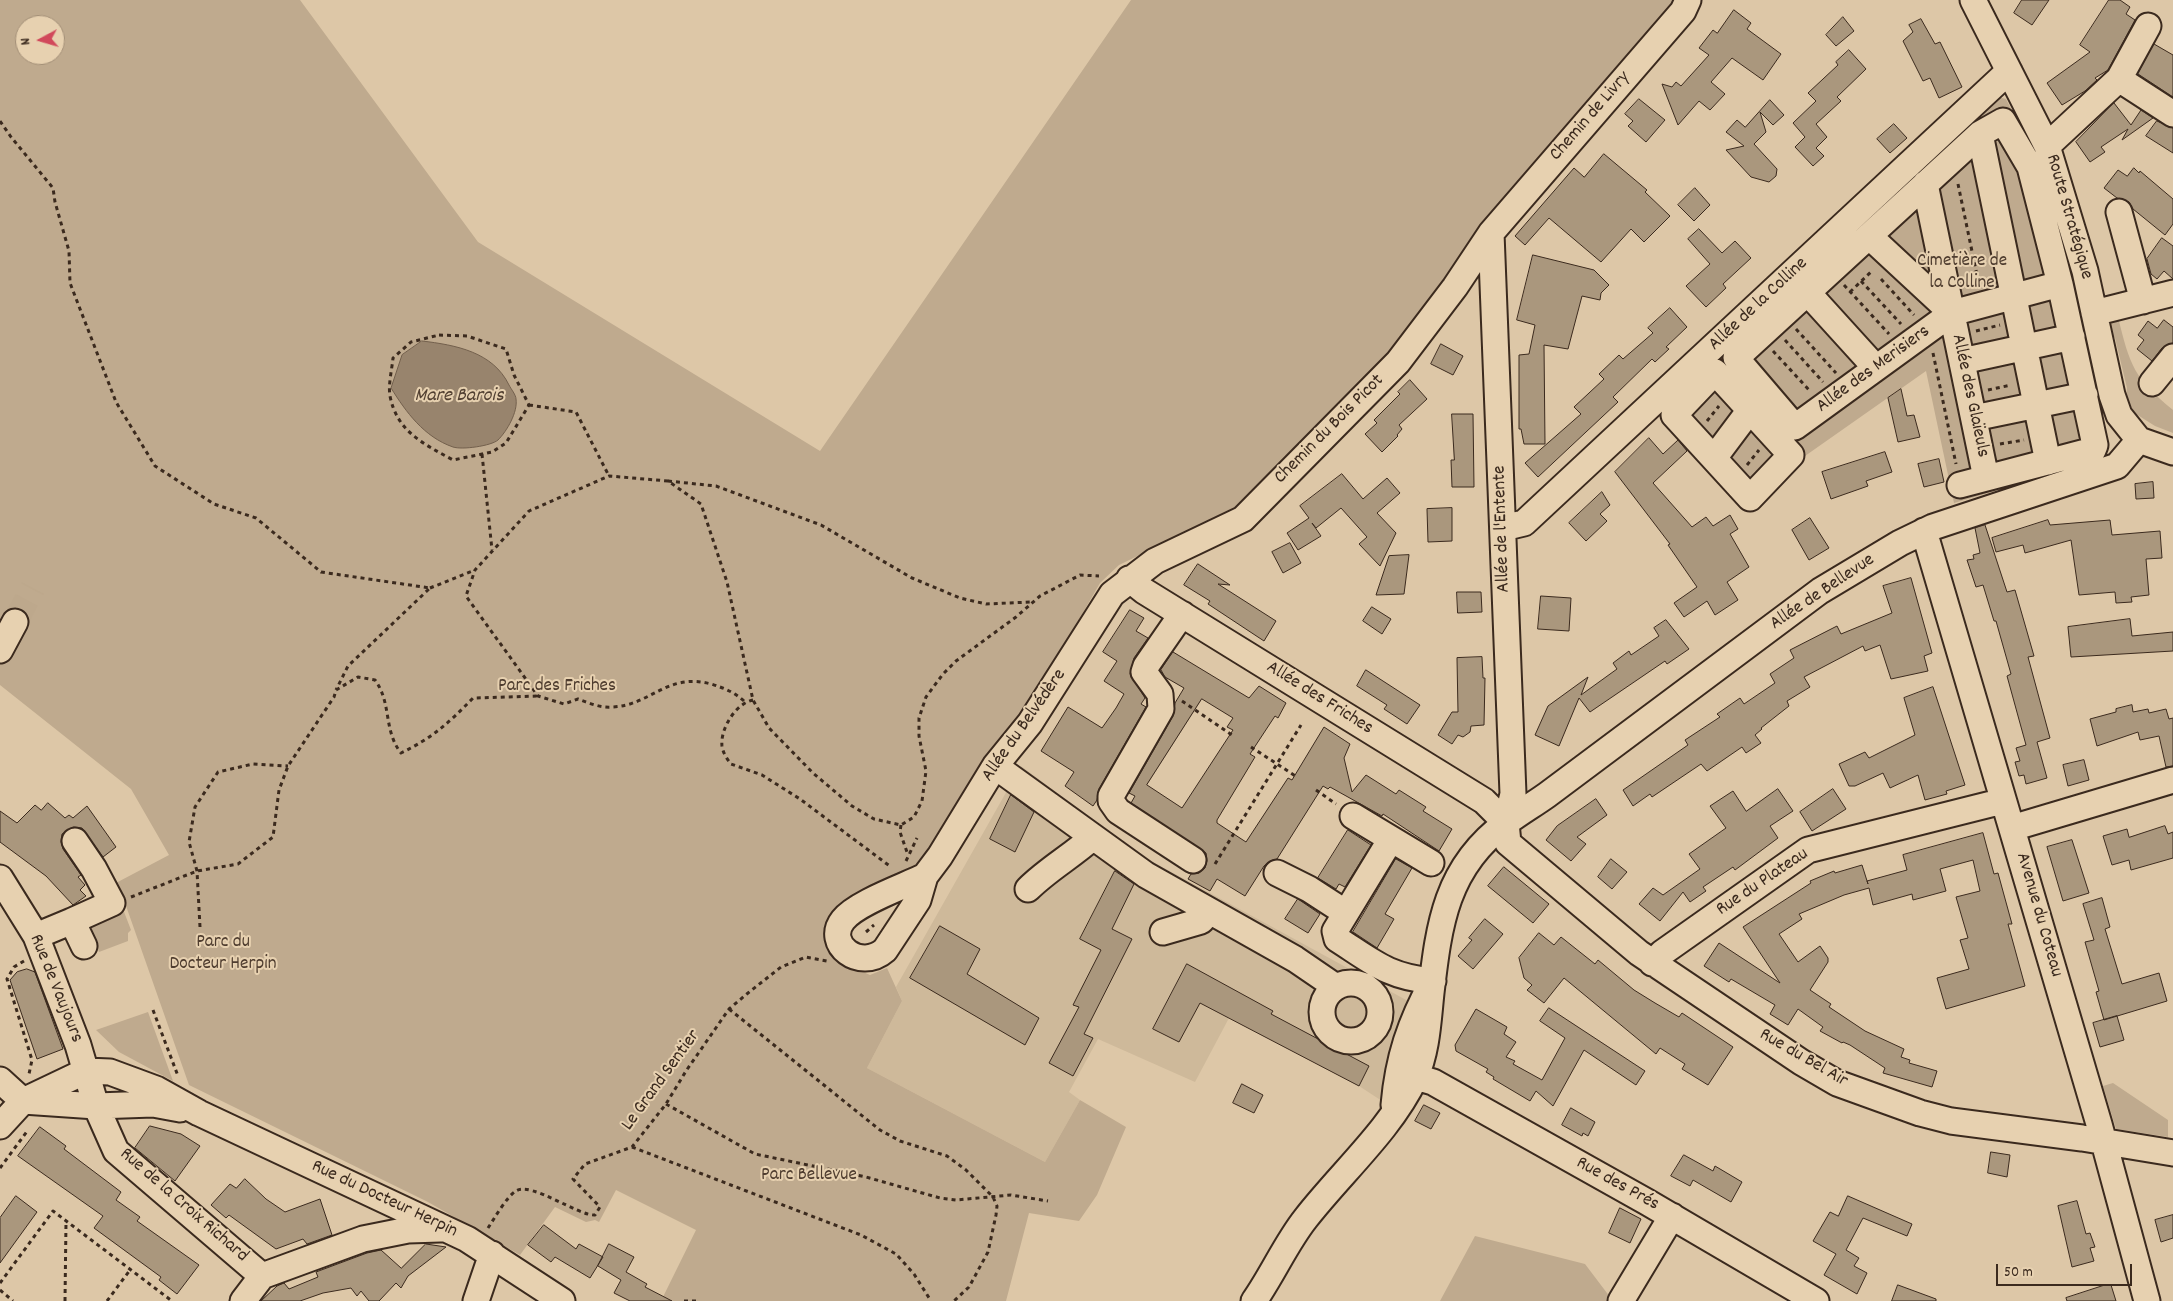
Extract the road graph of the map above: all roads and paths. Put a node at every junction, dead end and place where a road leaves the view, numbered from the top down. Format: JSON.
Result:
{"nodes":[{"id":1,"x":1688,"y":0,"type":"edge"},
{"id":2,"x":1974,"y":0,"type":"edge"},
{"id":3,"x":2148,"y":26,"type":"dead end"},
{"id":4,"x":2009,"y":71,"type":"junction"},
{"id":5,"x":2119,"y":79,"type":"junction"},
{"id":6,"x":2173,"y":114,"type":"edge"},
{"id":7,"x":0,"y":121,"type":"edge"},
{"id":8,"x":1980,"y":134,"type":"junction"},
{"id":9,"x":2047,"y":146,"type":"junction"},
{"id":10,"x":1953,"y":159,"type":"junction"},
{"id":11,"x":1925,"y":184,"type":"junction"},
{"id":12,"x":2120,"y":212,"type":"dead end"},
{"id":13,"x":1491,"y":233,"type":"junction"},
{"id":14,"x":1854,"y":239,"type":"junction"},
{"id":15,"x":1830,"y":270,"type":"junction"},
{"id":16,"x":1873,"y":270,"type":"junction"},
{"id":17,"x":1862,"y":280,"type":"junction"},
{"id":18,"x":2060,"y":284,"type":"junction"},
{"id":19,"x":1807,"y":292,"type":"junction"},
{"id":20,"x":1850,"y":292,"type":"junction"},
{"id":21,"x":2172,"y":295,"type":"edge"},
{"id":22,"x":2013,"y":296,"type":"junction"},
{"id":23,"x":2142,"y":301,"type":"junction"},
{"id":24,"x":1983,"y":305,"type":"junction"},
{"id":25,"x":2094,"y":313,"type":"junction"},
{"id":26,"x":2018,"y":321,"type":"junction"},
{"id":27,"x":1955,"y":324,"type":"junction"},
{"id":28,"x":1771,"y":325,"type":"junction"},
{"id":29,"x":2072,"y":337,"type":"junction"},
{"id":30,"x":1916,"y":340,"type":"junction"},
{"id":31,"x":2024,"y":348,"type":"junction"},
{"id":32,"x":2173,"y":357,"type":"edge"},
{"id":33,"x":1962,"y":361,"type":"junction"},
{"id":34,"x":1876,"y":368,"type":"junction"},
{"id":35,"x":2031,"y":381,"type":"junction"},
{"id":36,"x":2152,"y":383,"type":"dead end"},
{"id":37,"x":1733,"y":390,"type":"junction"},
{"id":38,"x":2085,"y":395,"type":"junction"},
{"id":39,"x":1837,"y":397,"type":"junction"},
{"id":40,"x":1759,"y":402,"type":"junction"},
{"id":41,"x":528,"y":404,"type":"junction"},
{"id":42,"x":2036,"y":405,"type":"junction"},
{"id":43,"x":1971,"y":406,"type":"junction"},
{"id":44,"x":1772,"y":434,"type":"junction"},
{"id":45,"x":1694,"y":436,"type":"junction"},
{"id":46,"x":2043,"y":436,"type":"junction"},
{"id":47,"x":2139,"y":440,"type":"junction"},
{"id":48,"x":1980,"y":448,"type":"junction"},
{"id":49,"x":2173,"y":452,"type":"edge"},
{"id":50,"x":482,"y":454,"type":"junction"},
{"id":51,"x":1714,"y":458,"type":"junction"},
{"id":52,"x":2048,"y":462,"type":"junction"},
{"id":53,"x":609,"y":476,"type":"junction"},
{"id":54,"x":1986,"y":478,"type":"junction"},
{"id":55,"x":668,"y":481,"type":"junction"},
{"id":56,"x":1734,"y":481,"type":"junction"},
{"id":57,"x":1960,"y":485,"type":"joint"},
{"id":58,"x":1503,"y":528,"type":"junction"},
{"id":59,"x":1924,"y":531,"type":"junction"},
{"id":60,"x":492,"y":552,"type":"junction"},
{"id":61,"x":475,"y":570,"type":"junction"},
{"id":62,"x":1102,"y":576,"type":"dead end"},
{"id":63,"x":1129,"y":580,"type":"junction"},
{"id":64,"x":430,"y":588,"type":"junction"},
{"id":65,"x":1031,"y":602,"type":"junction"},
{"id":66,"x":1182,"y":614,"type":"junction"},
{"id":67,"x":15,"y":622,"type":"tunnel mouth"},
{"id":68,"x":0,"y":650,"type":"edge"},
{"id":69,"x":336,"y":690,"type":"junction"},
{"id":70,"x":1160,"y":694,"type":"junction"},
{"id":71,"x":538,"y":696,"type":"junction"},
{"id":72,"x":753,"y":700,"type":"junction"},
{"id":73,"x":744,"y":702,"type":"junction"},
{"id":74,"x":1300,"y":725,"type":"dead end"},
{"id":75,"x":1232,"y":735,"type":"dead end"},
{"id":76,"x":1251,"y":747,"type":"dead end"},
{"id":77,"x":1277,"y":763,"type":"junction"},
{"id":78,"x":288,"y":766,"type":"junction"},
{"id":79,"x":995,"y":766,"type":"junction"},
{"id":80,"x":1297,"y":777,"type":"dead end"},
{"id":81,"x":2173,"y":780,"type":"edge"},
{"id":82,"x":2004,"y":801,"type":"junction"},
{"id":83,"x":1353,"y":816,"type":"dead end"},
{"id":84,"x":1506,"y":823,"type":"junction"},
{"id":85,"x":901,"y":825,"type":"junction"},
{"id":86,"x":2012,"y":828,"type":"junction"},
{"id":87,"x":1094,"y":837,"type":"junction"},
{"id":88,"x":916,"y":838,"type":"dead end"},
{"id":89,"x":1391,"y":839,"type":"junction"},
{"id":90,"x":75,"y":841,"type":"dead end"},
{"id":91,"x":1431,"y":863,"type":"dead end"},
{"id":92,"x":1203,"y":864,"type":"joint"},
{"id":93,"x":197,"y":871,"type":"junction"},
{"id":94,"x":1277,"y":873,"type":"dead end"},
{"id":95,"x":0,"y":878,"type":"edge"},
{"id":96,"x":915,"y":881,"type":"joint"},
{"id":97,"x":1028,"y":889,"type":"dead end"},
{"id":98,"x":131,"y":897,"type":"dead end"},
{"id":99,"x":1210,"y":911,"type":"junction"},
{"id":100,"x":1346,"y":913,"type":"junction"},
{"id":101,"x":72,"y":921,"type":"junction"},
{"id":102,"x":200,"y":927,"type":"dead end"},
{"id":103,"x":1163,"y":932,"type":"dead end"},
{"id":104,"x":40,"y":944,"type":"junction"},
{"id":105,"x":84,"y":946,"type":"dead end"},
{"id":106,"x":806,"y":956,"type":"dead end"},
{"id":107,"x":1652,"y":963,"type":"junction"},
{"id":108,"x":1433,"y":980,"type":"junction"},
{"id":109,"x":1336,"y":987,"type":"junction"},
{"id":110,"x":729,"y":1009,"type":"junction"},
{"id":111,"x":153,"y":1010,"type":"dead end"},
{"id":112,"x":1368,"y":1036,"type":"junction"},
{"id":113,"x":1402,"y":1054,"type":"junction"},
{"id":114,"x":86,"y":1071,"type":"junction"},
{"id":115,"x":1416,"y":1077,"type":"junction"},
{"id":116,"x":0,"y":1080,"type":"edge"},
{"id":117,"x":180,"y":1080,"type":"dead end"},
{"id":118,"x":23,"y":1101,"type":"junction"},
{"id":119,"x":47,"y":1104,"type":"junction"},
{"id":120,"x":666,"y":1104,"type":"junction"},
{"id":121,"x":96,"y":1106,"type":"junction"},
{"id":122,"x":1394,"y":1112,"type":"junction"},
{"id":123,"x":199,"y":1113,"type":"junction"},
{"id":124,"x":0,"y":1126,"type":"edge"},
{"id":125,"x":2103,"y":1141,"type":"junction"},
{"id":126,"x":632,"y":1147,"type":"junction"},
{"id":127,"x":2173,"y":1153,"type":"edge"},
{"id":128,"x":0,"y":1168,"type":"edge"},
{"id":129,"x":993,"y":1196,"type":"junction"},
{"id":130,"x":380,"y":1198,"type":"junction"},
{"id":131,"x":1048,"y":1201,"type":"dead end"},
{"id":132,"x":1672,"y":1216,"type":"junction"},
{"id":133,"x":66,"y":1221,"type":"junction"},
{"id":134,"x":445,"y":1229,"type":"junction"},
{"id":135,"x":379,"y":1235,"type":"junction"},
{"id":136,"x":484,"y":1249,"type":"junction"},
{"id":137,"x":130,"y":1270,"type":"junction"},
{"id":138,"x":262,"y":1276,"type":"junction"},
{"id":139,"x":0,"y":1283,"type":"edge"},
{"id":140,"x":0,"y":1290,"type":"edge"},
{"id":141,"x":13,"y":1301,"type":"edge"},
{"id":142,"x":65,"y":1301,"type":"edge"},
{"id":143,"x":107,"y":1301,"type":"edge"},
{"id":144,"x":172,"y":1301,"type":"edge"},
{"id":145,"x":243,"y":1301,"type":"edge"},
{"id":146,"x":476,"y":1301,"type":"edge"},
{"id":147,"x":562,"y":1301,"type":"edge"},
{"id":148,"x":684,"y":1301,"type":"edge"},
{"id":149,"x":697,"y":1301,"type":"edge"},
{"id":150,"x":931,"y":1301,"type":"edge"},
{"id":151,"x":954,"y":1301,"type":"edge"},
{"id":152,"x":1254,"y":1301,"type":"edge"},
{"id":153,"x":1621,"y":1301,"type":"edge"},
{"id":154,"x":1816,"y":1301,"type":"edge"},
{"id":155,"x":2147,"y":1301,"type":"edge"}],
"edges":[{"from":1,"to":13,"type":"street","name":"Chemin de Livry"},
{"from":2,"to":4,"type":"street","name":"Route Stratégique"},
{"from":3,"to":5,"type":"street"},
{"from":4,"to":9,"type":"street","name":"Route Stratégique"},
{"from":4,"to":14,"type":"street","name":"Allée de la Colline"},
{"from":5,"to":6,"type":"street"},
{"from":5,"to":9,"type":"street"},
{"from":7,"to":64,"type":"path"},
{"from":8,"to":10,"type":"street"},
{"from":8,"to":18,"type":"street"},
{"from":8,"to":22,"type":"street"},
{"from":9,"to":25,"type":"street","name":"Route Stratégique"},
{"from":10,"to":11,"type":"street"},
{"from":10,"to":24,"type":"path"},
{"from":11,"to":14,"type":"street"},
{"from":11,"to":27,"type":"street","name":"Allée des Glaïeuls"},
{"from":12,"to":23,"type":"street"},
{"from":13,"to":58,"type":"street","name":"Allée de l'Entente"},
{"from":13,"to":63,"type":"street","name":"Chemin du Bois Picot"},
{"from":14,"to":15,"type":"street"},
{"from":14,"to":16,"type":"path"},
{"from":14,"to":27,"type":"street"},
{"from":14,"to":58,"type":"street","name":"Allée de la Colline"},
{"from":15,"to":19,"type":"street"},
{"from":15,"to":20,"type":"path"},
{"from":16,"to":17,"type":"path"},
{"from":16,"to":30,"type":"path"},
{"from":17,"to":20,"type":"path"},
{"from":17,"to":30,"type":"path"},
{"from":18,"to":22,"type":"street"},
{"from":18,"to":29,"type":"street"},
{"from":19,"to":28,"type":"street"},
{"from":19,"to":34,"type":"street"},
{"from":20,"to":30,"type":"path"},
{"from":21,"to":23,"type":"street"},
{"from":22,"to":24,"type":"street"},
{"from":22,"to":26,"type":"street"},
{"from":23,"to":25,"type":"street"},
{"from":24,"to":27,"type":"street"},
{"from":25,"to":47,"type":"street","name":"Route Stratégique"},
{"from":26,"to":27,"type":"path"},
{"from":26,"to":31,"type":"street"},
{"from":27,"to":30,"type":"street","name":"Allée des Merisiers"},
{"from":27,"to":33,"type":"street","name":"Allée des Glaïeuls"},
{"from":28,"to":39,"type":"path"},
{"from":28,"to":39,"type":"path"},
{"from":28,"to":39,"type":"path"},
{"from":28,"to":40,"type":"street"},
{"from":29,"to":31,"type":"street"},
{"from":29,"to":38,"type":"street"},
{"from":30,"to":34,"type":"street","name":"Allée des Merisiers"},
{"from":30,"to":57,"type":"path"},
{"from":31,"to":33,"type":"street"},
{"from":31,"to":35,"type":"street"},
{"from":32,"to":36,"type":"street"},
{"from":33,"to":43,"type":"street","name":"Allée des Glaïeuls"},
{"from":34,"to":39,"type":"street","name":"Allée des Merisiers"},
{"from":35,"to":42,"type":"street"},
{"from":35,"to":43,"type":"path"},
{"from":37,"to":40,"type":"street"},
{"from":37,"to":45,"type":"path"},
{"from":37,"to":45,"type":"street"},
{"from":38,"to":42,"type":"street"},
{"from":38,"to":52,"type":"street"},
{"from":39,"to":40,"type":"street","name":"Allée des Merisiers"},
{"from":40,"to":44,"type":"street"},
{"from":40,"to":51,"type":"street"},
{"from":41,"to":50,"type":"path"},
{"from":41,"to":50,"type":"path"},
{"from":41,"to":53,"type":"path"},
{"from":42,"to":43,"type":"street"},
{"from":42,"to":46,"type":"street"},
{"from":43,"to":48,"type":"street","name":"Allée des Glaïeuls"},
{"from":44,"to":56,"type":"path"},
{"from":44,"to":56,"type":"street"},
{"from":45,"to":51,"type":"street"},
{"from":46,"to":48,"type":"path"},
{"from":46,"to":52,"type":"street"},
{"from":47,"to":49,"type":"street"},
{"from":47,"to":59,"type":"street","name":"Allée de Bellevue"},
{"from":48,"to":54,"type":"street","name":"Allée des Glaïeuls"},
{"from":50,"to":60,"type":"path"},
{"from":51,"to":56,"type":"street"},
{"from":52,"to":54,"type":"street"},
{"from":53,"to":55,"type":"path"},
{"from":53,"to":60,"type":"path"},
{"from":54,"to":57,"type":"street"},
{"from":55,"to":65,"type":"path"},
{"from":55,"to":72,"type":"path"},
{"from":58,"to":84,"type":"street","name":"Allée de l'Entente"},
{"from":59,"to":82,"type":"street","name":"Avenue du Coteau"},
{"from":59,"to":84,"type":"street","name":"Allée de Bellevue"},
{"from":60,"to":61,"type":"path"},
{"from":61,"to":64,"type":"path"},
{"from":61,"to":71,"type":"path"},
{"from":62,"to":65,"type":"path"},
{"from":63,"to":66,"type":"street","name":"Allée des Friches"},
{"from":63,"to":79,"type":"street","name":"Allée du Belvédère"},
{"from":64,"to":69,"type":"path"},
{"from":65,"to":85,"type":"path"},
{"from":66,"to":70,"type":"street"},
{"from":66,"to":84,"type":"street","name":"Allée des Friches"},
{"from":67,"to":68,"type":"street"},
{"from":69,"to":71,"type":"path"},
{"from":69,"to":78,"type":"path"},
{"from":70,"to":75,"type":"path"},
{"from":70,"to":92,"type":"street"},
{"from":71,"to":73,"type":"path"},
{"from":72,"to":73,"type":"path"},
{"from":72,"to":85,"type":"path"},
{"from":73,"to":96,"type":"path"},
{"from":74,"to":77,"type":"path"},
{"from":76,"to":77,"type":"path"},
{"from":77,"to":80,"type":"path"},
{"from":77,"to":92,"type":"path"},
{"from":78,"to":93,"type":"path"},
{"from":78,"to":93,"type":"path"},
{"from":79,"to":87,"type":"street"},
{"from":79,"to":96,"type":"street","name":"Allée du Belvédère"},
{"from":81,"to":86,"type":"street"},
{"from":82,"to":86,"type":"street","name":"Avenue du Coteau"},
{"from":82,"to":107,"type":"street","name":"Rue du Plateau"},
{"from":83,"to":89,"type":"street"},
{"from":84,"to":107,"type":"street","name":"Rue du Bel Air"},
{"from":84,"to":108,"type":"street","name":"Allée de Bellevue"},
{"from":85,"to":88,"type":"path"},
{"from":86,"to":125,"type":"street","name":"Avenue du Coteau"},
{"from":87,"to":97,"type":"street"},
{"from":87,"to":99,"type":"street"},
{"from":89,"to":91,"type":"street"},
{"from":89,"to":100,"type":"street"},
{"from":90,"to":101,"type":"street"},
{"from":93,"to":98,"type":"path"},
{"from":93,"to":102,"type":"path"},
{"from":94,"to":100,"type":"street"},
{"from":95,"to":104,"type":"street","name":"Rue de Vaujours"},
{"from":99,"to":103,"type":"street"},
{"from":99,"to":109,"type":"street"},
{"from":100,"to":108,"type":"street"},
{"from":101,"to":104,"type":"street"},
{"from":101,"to":105,"type":"street"},
{"from":104,"to":114,"type":"street","name":"Rue de Vaujours"},
{"from":104,"to":118,"type":"path"},
{"from":106,"to":110,"type":"path","name":"Le Grand Sentier"},
{"from":107,"to":125,"type":"street","name":"Rue du Bel Air"},
{"from":108,"to":113,"type":"street"},
{"from":108,"to":115,"type":"street","name":"Allée de Bellevue"},
{"from":109,"to":112,"type":"street"},
{"from":109,"to":112,"type":"street"},
{"from":110,"to":120,"type":"path","name":"Le Grand Sentier"},
{"from":110,"to":129,"type":"path"},
{"from":111,"to":117,"type":"path"},
{"from":112,"to":113,"type":"street"},
{"from":113,"to":122,"type":"street"},
{"from":114,"to":118,"type":"street"},
{"from":114,"to":121,"type":"street","name":"Rue de Vaujours"},
{"from":114,"to":123,"type":"street","name":"Rue du Docteur Herpin"},
{"from":115,"to":122,"type":"street","name":"Allée de Bellevue"},
{"from":115,"to":132,"type":"street","name":"Rue des Prés"},
{"from":116,"to":118,"type":"street"},
{"from":118,"to":119,"type":"street","name":"Rue du Docteur Herpin"},
{"from":118,"to":124,"type":"street"},
{"from":119,"to":121,"type":"street","name":"Rue du Docteur Herpin"},
{"from":119,"to":128,"type":"path"},
{"from":120,"to":126,"type":"path","name":"Le Grand Sentier"},
{"from":120,"to":129,"type":"path"},
{"from":121,"to":123,"type":"street","name":"Rue du Docteur Herpin"},
{"from":121,"to":138,"type":"street","name":"Rue de la Croix Richard"},
{"from":122,"to":152,"type":"street","name":"Allée de Bellevue"},
{"from":123,"to":130,"type":"street","name":"Rue du Docteur Herpin"},
{"from":125,"to":127,"type":"street","name":"Rue du Bel Air"},
{"from":125,"to":155,"type":"street","name":"Avenue du Coteau"},
{"from":126,"to":136,"type":"path","name":"Le Grand Sentier"},
{"from":126,"to":150,"type":"path"},
{"from":129,"to":131,"type":"path"},
{"from":129,"to":151,"type":"path"},
{"from":130,"to":134,"type":"street","name":"Rue du Docteur Herpin"},
{"from":130,"to":135,"type":"street"},
{"from":132,"to":153,"type":"street"},
{"from":132,"to":154,"type":"street","name":"Rue des Prés"},
{"from":133,"to":137,"type":"path"},
{"from":133,"to":139,"type":"path"},
{"from":133,"to":142,"type":"path"},
{"from":134,"to":135,"type":"street"},
{"from":134,"to":136,"type":"street","name":"Rue du Docteur Herpin"},
{"from":135,"to":138,"type":"street"},
{"from":136,"to":146,"type":"street"},
{"from":136,"to":147,"type":"street","name":"Rue du Docteur Herpin"},
{"from":137,"to":143,"type":"path"},
{"from":137,"to":144,"type":"path"},
{"from":138,"to":145,"type":"street"},
{"from":140,"to":141,"type":"path"},
{"from":148,"to":149,"type":"path"}]}
